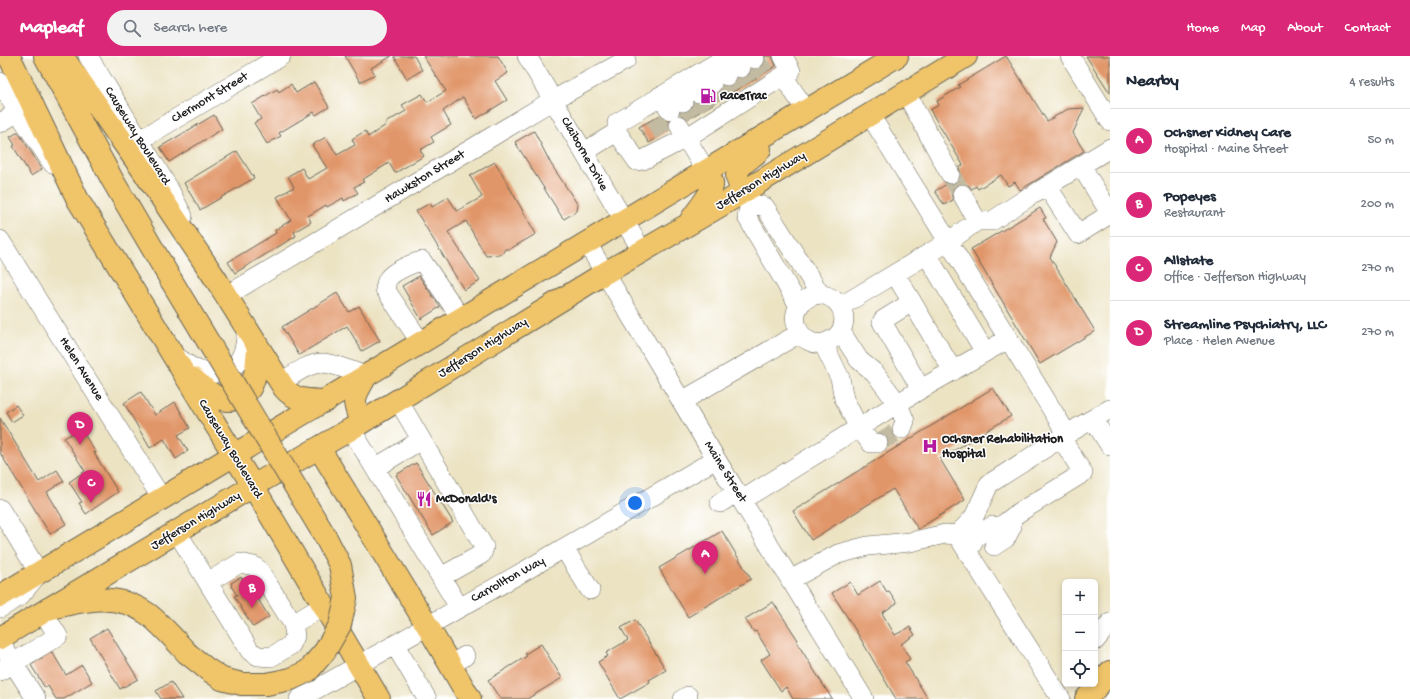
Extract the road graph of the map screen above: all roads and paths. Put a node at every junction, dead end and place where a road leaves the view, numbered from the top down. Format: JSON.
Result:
{"nodes":[{"id":1,"x":9,"y":56,"type":"edge"},
{"id":2,"x":45,"y":56,"type":"edge"},
{"id":3,"x":62,"y":56,"type":"edge"},
{"id":4,"x":88,"y":56,"type":"edge"},
{"id":5,"x":281,"y":56,"type":"edge"},
{"id":6,"x":527,"y":56,"type":"edge"},
{"id":7,"x":782,"y":56,"type":"edge"},
{"id":8,"x":966,"y":56,"type":"edge"},
{"id":9,"x":1070,"y":56,"type":"edge"},
{"id":10,"x":893,"y":57,"type":"edge"},
{"id":11,"x":626,"y":60,"type":"dead end"},
{"id":12,"x":0,"y":82,"type":"edge"},
{"id":13,"x":906,"y":93,"type":"junction"},
{"id":14,"x":712,"y":94,"type":"edge"},
{"id":15,"x":553,"y":100,"type":"junction"},
{"id":16,"x":806,"y":110,"type":"junction"},
{"id":17,"x":18,"y":112,"type":"junction"},
{"id":18,"x":870,"y":115,"type":"junction"},
{"id":19,"x":1110,"y":121,"type":"edge"},
{"id":20,"x":0,"y":123,"type":"edge"},
{"id":21,"x":775,"y":129,"type":"junction"},
{"id":22,"x":617,"y":132,"type":"junction"},
{"id":23,"x":140,"y":140,"type":"junction"},
{"id":24,"x":1110,"y":148,"type":"edge"},
{"id":25,"x":584,"y":152,"type":"junction"},
{"id":26,"x":1081,"y":166,"type":"junction"},
{"id":27,"x":706,"y":171,"type":"junction"},
{"id":28,"x":950,"y":174,"type":"tunnel mouth"},
{"id":29,"x":1036,"y":193,"type":"junction"},
{"id":30,"x":962,"y":194,"type":"tunnel mouth"},
{"id":31,"x":746,"y":198,"type":"junction"},
{"id":32,"x":78,"y":200,"type":"junction"},
{"id":33,"x":1110,"y":214,"type":"edge"},
{"id":34,"x":977,"y":220,"type":"junction"},
{"id":35,"x":624,"y":221,"type":"junction"},
{"id":36,"x":687,"y":225,"type":"junction"},
{"id":37,"x":0,"y":240,"type":"edge"},
{"id":38,"x":948,"y":242,"type":"junction"},
{"id":39,"x":587,"y":243,"type":"junction"},
{"id":40,"x":642,"y":251,"type":"junction"},
{"id":41,"x":927,"y":255,"type":"junction"},
{"id":42,"x":604,"y":273,"type":"junction"},
{"id":43,"x":895,"y":274,"type":"junction"},
{"id":44,"x":221,"y":289,"type":"junction"},
{"id":45,"x":820,"y":294,"type":"junction"},
{"id":46,"x":912,"y":302,"type":"junction"},
{"id":47,"x":799,"y":306,"type":"junction"},
{"id":48,"x":841,"y":306,"type":"junction"},
{"id":49,"x":461,"y":318,"type":"junction"},
{"id":50,"x":246,"y":329,"type":"junction"},
{"id":51,"x":841,"y":332,"type":"junction"},
{"id":52,"x":800,"y":333,"type":"junction"},
{"id":53,"x":1008,"y":339,"type":"junction"},
{"id":54,"x":421,"y":343,"type":"junction"},
{"id":55,"x":823,"y":343,"type":"junction"},
{"id":56,"x":258,"y":347,"type":"junction"},
{"id":57,"x":985,"y":352,"type":"junction"},
{"id":58,"x":175,"y":359,"type":"junction"},
{"id":59,"x":953,"y":371,"type":"junction"},
{"id":60,"x":366,"y":376,"type":"junction"},
{"id":61,"x":280,"y":383,"type":"junction"},
{"id":62,"x":921,"y":390,"type":"junction"},
{"id":63,"x":398,"y":400,"type":"junction"},
{"id":64,"x":326,"y":401,"type":"junction"},
{"id":65,"x":682,"y":401,"type":"junction"},
{"id":66,"x":898,"y":404,"type":"junction"},
{"id":67,"x":1110,"y":409,"type":"edge"},
{"id":68,"x":1093,"y":419,"type":"junction"},
{"id":69,"x":356,"y":426,"type":"junction"},
{"id":70,"x":859,"y":428,"type":"junction"},
{"id":71,"x":902,"y":429,"type":"dead end"},
{"id":72,"x":1064,"y":436,"type":"junction"},
{"id":73,"x":421,"y":440,"type":"junction"},
{"id":74,"x":878,"y":443,"type":"dead end"},
{"id":75,"x":1110,"y":446,"type":"edge"},
{"id":76,"x":319,"y":448,"type":"junction"},
{"id":77,"x":234,"y":455,"type":"junction"},
{"id":78,"x":716,"y":459,"type":"junction"},
{"id":79,"x":375,"y":468,"type":"junction"},
{"id":80,"x":253,"y":486,"type":"junction"},
{"id":81,"x":740,"y":496,"type":"junction"},
{"id":82,"x":162,"y":499,"type":"junction"},
{"id":83,"x":720,"y":503,"type":"dead end"},
{"id":84,"x":0,"y":509,"type":"edge"},
{"id":85,"x":1005,"y":524,"type":"junction"},
{"id":86,"x":177,"y":532,"type":"junction"},
{"id":87,"x":965,"y":543,"type":"junction"},
{"id":88,"x":994,"y":546,"type":"dead end"},
{"id":89,"x":564,"y":548,"type":"junction"},
{"id":90,"x":39,"y":573,"type":"junction"},
{"id":91,"x":441,"y":577,"type":"junction"},
{"id":92,"x":790,"y":580,"type":"junction"},
{"id":93,"x":208,"y":582,"type":"junction"},
{"id":94,"x":590,"y":590,"type":"dead end"},
{"id":95,"x":0,"y":596,"type":"edge"},
{"id":96,"x":323,"y":606,"type":"junction"},
{"id":97,"x":459,"y":607,"type":"junction"},
{"id":98,"x":0,"y":608,"type":"edge"},
{"id":99,"x":46,"y":610,"type":"junction"},
{"id":100,"x":1110,"y":623,"type":"edge"},
{"id":101,"x":293,"y":624,"type":"junction"},
{"id":102,"x":427,"y":625,"type":"junction"},
{"id":103,"x":1098,"y":637,"type":"edge"},
{"id":104,"x":0,"y":640,"type":"edge"},
{"id":105,"x":395,"y":644,"type":"junction"},
{"id":106,"x":358,"y":665,"type":"junction"},
{"id":107,"x":7,"y":667,"type":"edge"},
{"id":108,"x":1110,"y":672,"type":"edge"},
{"id":109,"x":36,"y":699,"type":"edge"},
{"id":110,"x":299,"y":699,"type":"edge"},
{"id":111,"x":379,"y":699,"type":"edge"},
{"id":112,"x":427,"y":699,"type":"edge"},
{"id":113,"x":470,"y":699,"type":"edge"},
{"id":114,"x":864,"y":699,"type":"edge"},
{"id":115,"x":1061,"y":699,"type":"edge"},
{"id":116,"x":1086,"y":699,"type":"edge"}],
"edges":[{"from":1,"to":32,"type":"main road","name":"Causeway Boulevard"},
{"from":2,"to":99,"type":"main road","bridge":true},
{"from":3,"to":44,"type":"main road"},
{"from":4,"to":23,"type":"street","name":"Causeway Boulevard"},
{"from":5,"to":23,"type":"street","name":"Clermont Street"},
{"from":6,"to":15,"type":"street","name":"Claiborne Drive"},
{"from":7,"to":14,"type":"street"},
{"from":8,"to":13,"type":"main road","name":"Jefferson Highway"},
{"from":9,"to":19,"type":"street"},
{"from":10,"to":16,"type":"main road"},
{"from":11,"to":15,"type":"street","name":"Hawkston Street"},
{"from":12,"to":17,"type":"street","name":"Causeway Boulevard"},
{"from":13,"to":18,"type":"main road","name":"Jefferson Highway"},
{"from":13,"to":28,"type":"street"},
{"from":14,"to":16,"type":"street"},
{"from":14,"to":22,"type":"street"},
{"from":14,"to":22,"type":"street"},
{"from":14,"to":27,"type":"street"},
{"from":15,"to":25,"type":"street","name":"Claiborne Drive"},
{"from":15,"to":44,"type":"street","name":"Hawkston Street"},
{"from":16,"to":21,"type":"main road"},
{"from":17,"to":20,"type":"street"},
{"from":17,"to":32,"type":"street","name":"Causeway Boulevard"},
{"from":18,"to":31,"type":"main road","name":"Jefferson Highway"},
{"from":18,"to":38,"type":"street"},
{"from":21,"to":27,"type":"main road"},
{"from":21,"to":31,"type":"main road"},
{"from":22,"to":25,"type":"street"},
{"from":23,"to":44,"type":"street","name":"Causeway Boulevard"},
{"from":24,"to":26,"type":"street"},
{"from":25,"to":35,"type":"street","name":"Claiborne Drive"},
{"from":26,"to":29,"type":"street"},
{"from":26,"to":33,"type":"street"},
{"from":27,"to":35,"type":"main road"},
{"from":27,"to":36,"type":"main road"},
{"from":29,"to":33,"type":"street"},
{"from":29,"to":34,"type":"street"},
{"from":30,"to":34,"type":"street"},
{"from":31,"to":36,"type":"main road","name":"Jefferson Highway"},
{"from":31,"to":45,"type":"street"},
{"from":31,"to":47,"type":"street"},
{"from":32,"to":58,"type":"main road","name":"Causeway Boulevard"},
{"from":34,"to":38,"type":"street"},
{"from":35,"to":39,"type":"main road"},
{"from":35,"to":40,"type":"street","name":"Claiborne Drive"},
{"from":36,"to":40,"type":"main road","name":"Jefferson Highway"},
{"from":37,"to":82,"type":"street","name":"Helen Avenue"},
{"from":38,"to":41,"type":"street"},
{"from":38,"to":53,"type":"street"},
{"from":39,"to":42,"type":"street","name":"Maine Street"},
{"from":39,"to":49,"type":"main road"},
{"from":40,"to":42,"type":"main road","name":"Jefferson Highway"},
{"from":41,"to":43,"type":"street"},
{"from":41,"to":57,"type":"street"},
{"from":42,"to":63,"type":"main road","name":"Jefferson Highway"},
{"from":42,"to":65,"type":"street","name":"Maine Street"},
{"from":43,"to":46,"type":"street"},
{"from":43,"to":48,"type":"street"},
{"from":44,"to":50,"type":"main road"},
{"from":45,"to":47,"type":"street"},
{"from":45,"to":48,"type":"street"},
{"from":46,"to":59,"type":"street"},
{"from":46,"to":62,"type":"street"},
{"from":47,"to":52,"type":"street"},
{"from":48,"to":51,"type":"street"},
{"from":49,"to":54,"type":"main road"},
{"from":49,"to":54,"type":"street"},
{"from":50,"to":56,"type":"main road"},
{"from":50,"to":58,"type":"street"},
{"from":51,"to":55,"type":"street"},
{"from":51,"to":66,"type":"street"},
{"from":52,"to":55,"type":"street"},
{"from":52,"to":65,"type":"street"},
{"from":53,"to":57,"type":"street"},
{"from":53,"to":72,"type":"street"},
{"from":54,"to":60,"type":"main road"},
{"from":55,"to":70,"type":"street"},
{"from":56,"to":58,"type":"main road"},
{"from":56,"to":61,"type":"main road"},
{"from":57,"to":59,"type":"street"},
{"from":58,"to":77,"type":"main road","name":"Causeway Boulevard"},
{"from":59,"to":62,"type":"street"},
{"from":60,"to":61,"type":"street"},
{"from":60,"to":64,"type":"main road"},
{"from":60,"to":69,"type":"main road"},
{"from":61,"to":64,"type":"main road"},
{"from":62,"to":66,"type":"street"},
{"from":63,"to":69,"type":"main road","name":"Jefferson Highway"},
{"from":63,"to":73,"type":"street"},
{"from":64,"to":77,"type":"main road"},
{"from":65,"to":78,"type":"street","name":"Maine Street"},
{"from":66,"to":70,"type":"street"},
{"from":66,"to":71,"type":"street"},
{"from":67,"to":68,"type":"street"},
{"from":68,"to":72,"type":"street"},
{"from":68,"to":75,"type":"street"},
{"from":69,"to":76,"type":"main road","name":"Jefferson Highway"},
{"from":69,"to":79,"type":"street"},
{"from":70,"to":74,"type":"street"},
{"from":70,"to":81,"type":"street"},
{"from":72,"to":85,"type":"street"},
{"from":72,"to":87,"type":"street"},
{"from":73,"to":79,"type":"street"},
{"from":73,"to":91,"type":"street"},
{"from":76,"to":80,"type":"main road","name":"Jefferson Highway"},
{"from":76,"to":102,"type":"main road"},
{"from":77,"to":80,"type":"main road","name":"Causeway Boulevard"},
{"from":77,"to":82,"type":"main road"},
{"from":78,"to":81,"type":"street","name":"Maine Street"},
{"from":78,"to":89,"type":"street","name":"Carrollton Way"},
{"from":79,"to":91,"type":"street"},
{"from":80,"to":86,"type":"main road","name":"Jefferson Highway"},
{"from":80,"to":96,"type":"main road","name":"Causeway Boulevard"},
{"from":81,"to":83,"type":"street"},
{"from":81,"to":92,"type":"street","name":"Maine Street"},
{"from":82,"to":90,"type":"main road"},
{"from":84,"to":90,"type":"street"},
{"from":85,"to":87,"type":"street"},
{"from":85,"to":88,"type":"street"},
{"from":86,"to":93,"type":"street"},
{"from":86,"to":99,"type":"main road","name":"Jefferson Highway"},
{"from":87,"to":92,"type":"street"},
{"from":87,"to":115,"type":"street"},
{"from":89,"to":94,"type":"street"},
{"from":89,"to":97,"type":"street","name":"Carrollton Way"},
{"from":90,"to":95,"type":"main road"},
{"from":90,"to":98,"type":"street"},
{"from":91,"to":97,"type":"street"},
{"from":92,"to":114,"type":"street","name":"Maine Street"},
{"from":93,"to":101,"type":"street"},
{"from":93,"to":101,"type":"street"},
{"from":96,"to":101,"type":"street"},
{"from":96,"to":106,"type":"main road","name":"Causeway Boulevard"},
{"from":97,"to":102,"type":"street","name":"Carrollton Way"},
{"from":99,"to":104,"type":"main road","name":"Jefferson Highway"},
{"from":99,"to":107,"type":"street"},
{"from":100,"to":103,"type":"street"},
{"from":102,"to":105,"type":"street","name":"Carrollton Way"},
{"from":102,"to":113,"type":"main road"},
{"from":104,"to":107,"type":"street"},
{"from":105,"to":106,"type":"street","name":"Carrollton Way"},
{"from":105,"to":112,"type":"street"},
{"from":106,"to":110,"type":"street","name":"Carrollton Way"},
{"from":106,"to":111,"type":"main road","name":"Causeway Boulevard"},
{"from":107,"to":109,"type":"street"},
{"from":108,"to":116,"type":"main road"}]}
